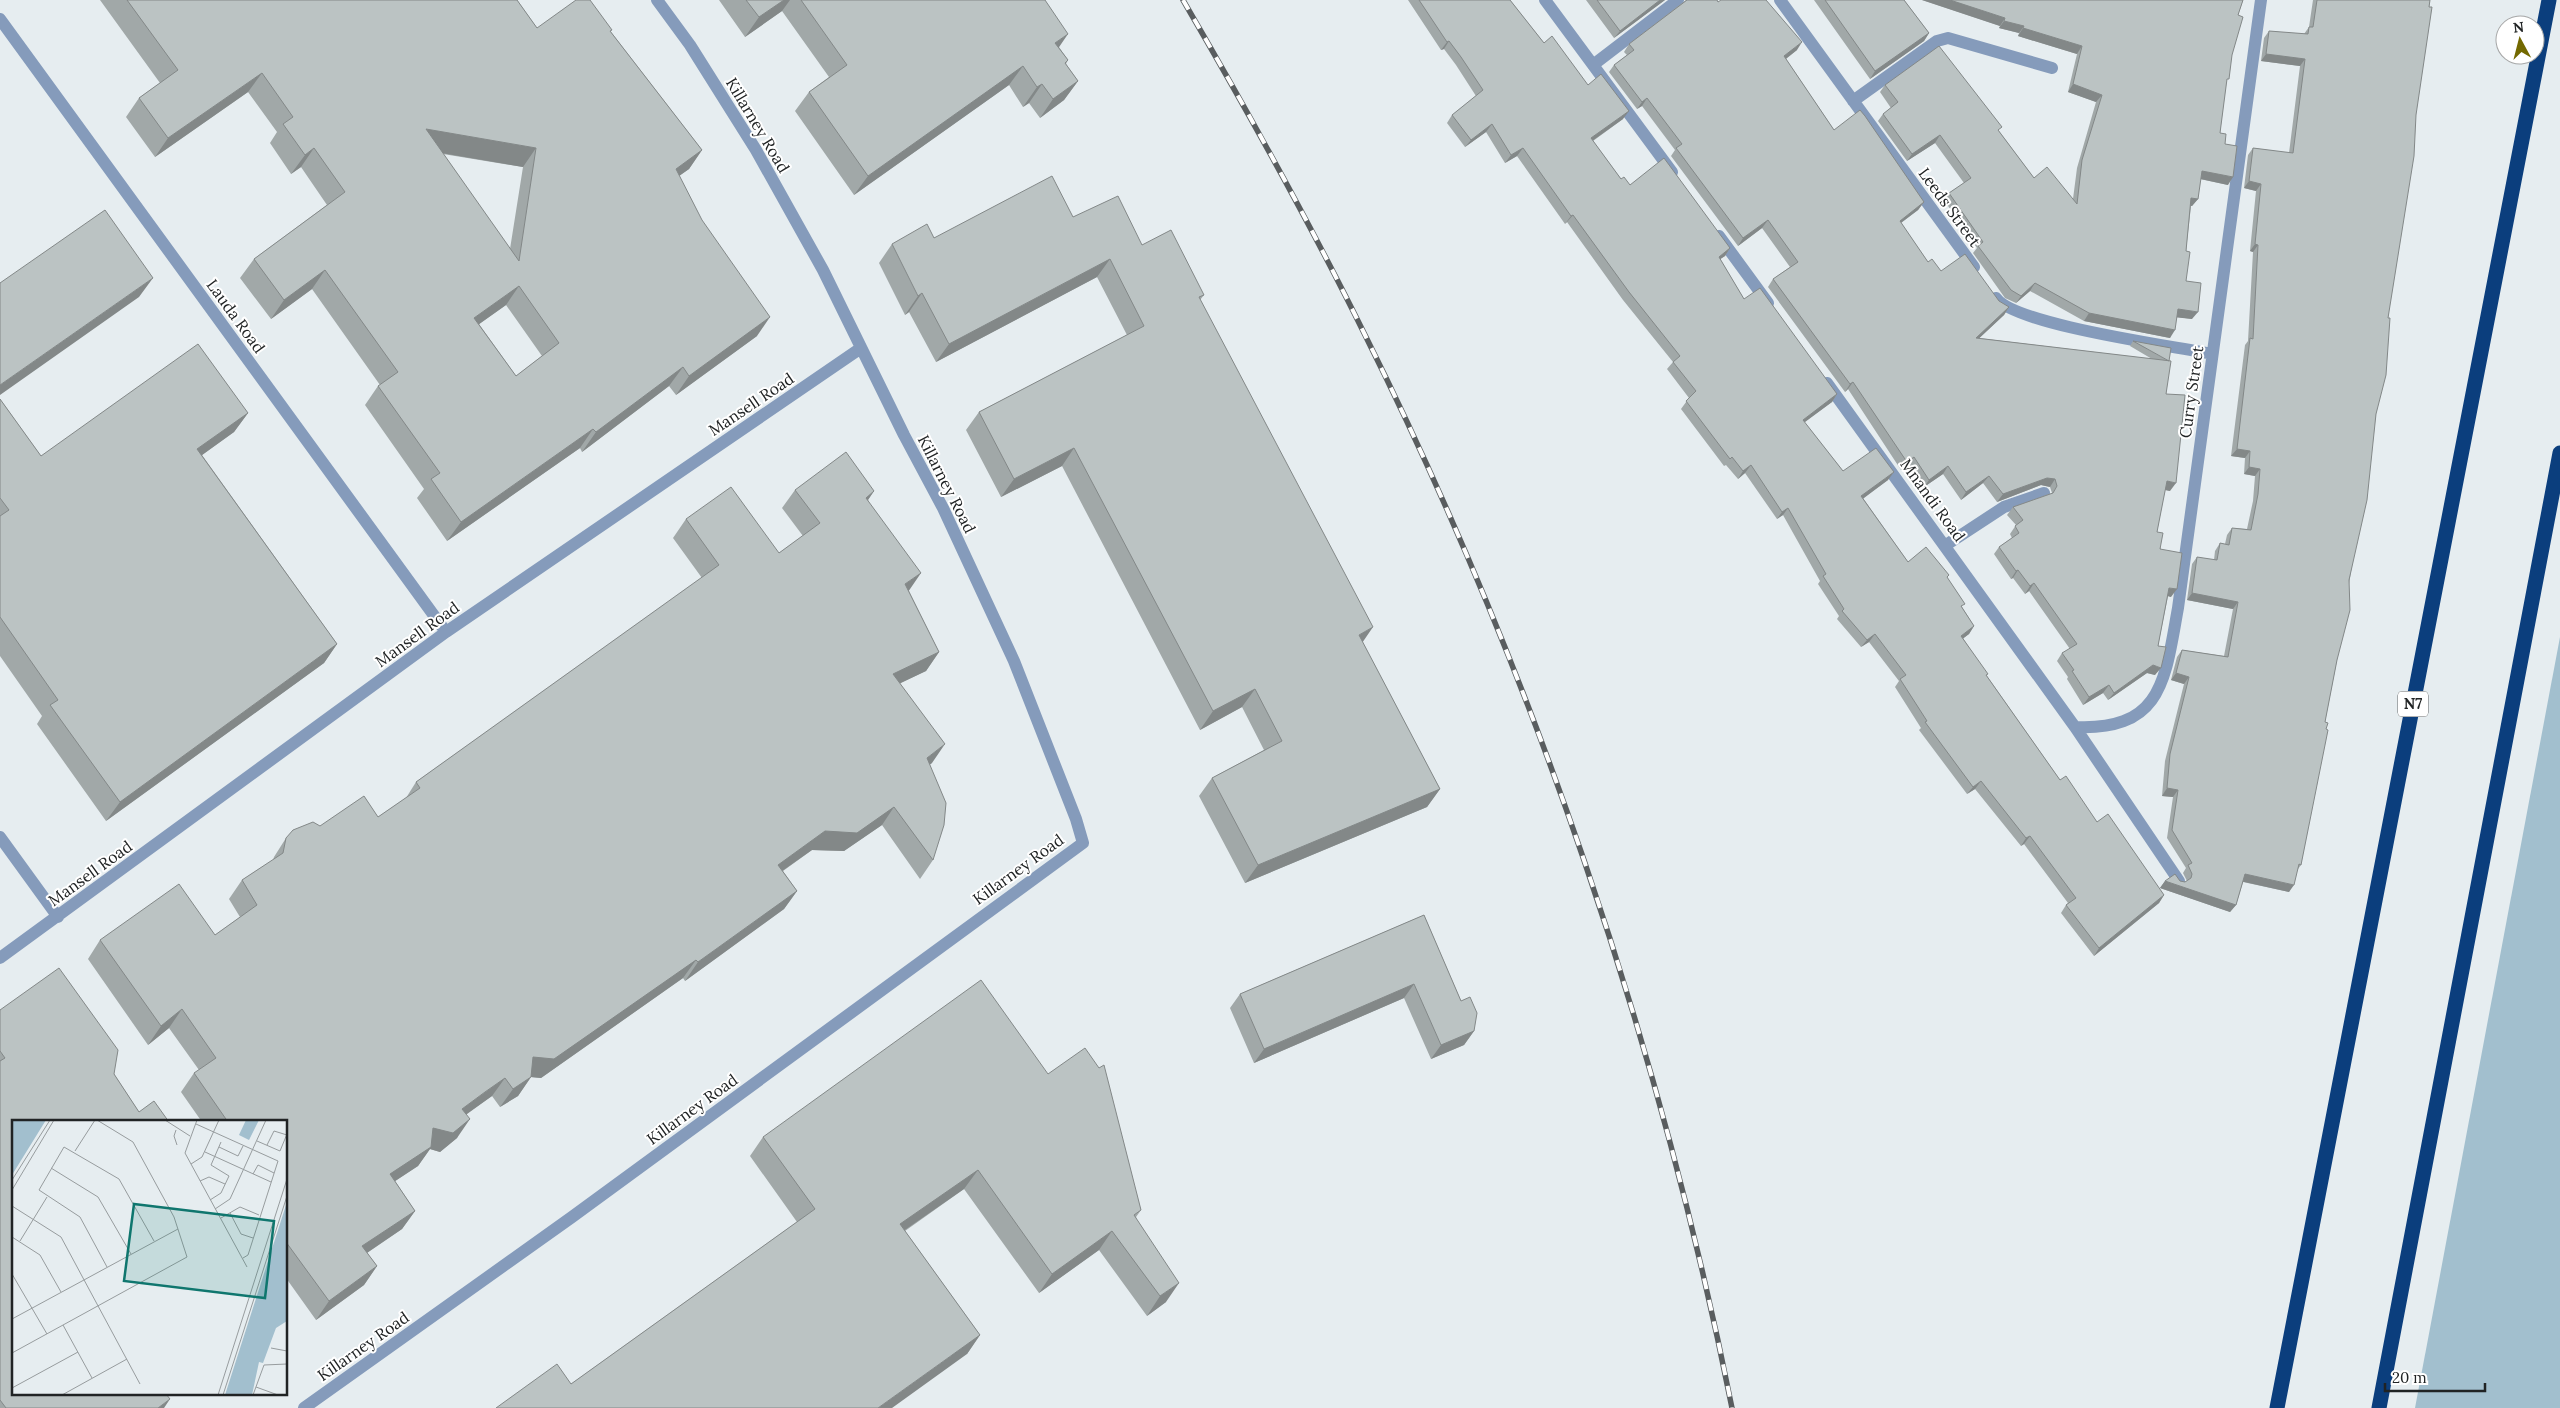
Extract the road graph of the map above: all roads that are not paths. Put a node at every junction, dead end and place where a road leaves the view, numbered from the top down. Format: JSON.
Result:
{"nodes":[{"id":1,"x":657,"y":0,"type":"edge"},
{"id":2,"x":1545,"y":0,"type":"edge"},
{"id":3,"x":1678,"y":0,"type":"edge"},
{"id":4,"x":1780,"y":0,"type":"edge"},
{"id":5,"x":2261,"y":0,"type":"edge"},
{"id":6,"x":2549,"y":0,"type":"edge"},
{"id":7,"x":0,"y":19,"type":"edge"},
{"id":8,"x":1593,"y":64,"type":"junction"},
{"id":9,"x":2052,"y":68,"type":"dead end"},
{"id":10,"x":1853,"y":101,"type":"junction"},
{"id":11,"x":1681,"y":185,"type":"edge"},
{"id":12,"x":1710,"y":225,"type":"edge"},
{"id":13,"x":1775,"y":313,"type":"edge"},
{"id":14,"x":861,"y":348,"type":"junction"},
{"id":15,"x":2212,"y":354,"type":"junction"},
{"id":16,"x":1816,"y":369,"type":"edge"},
{"id":17,"x":2560,"y":453,"type":"edge"},
{"id":18,"x":2044,"y":493,"type":"edge"},
{"id":19,"x":1946,"y":545,"type":"junction"},
{"id":20,"x":446,"y":632,"type":"junction"},
{"id":21,"x":2075,"y":727,"type":"junction"},
{"id":22,"x":0,"y":837,"type":"edge"},
{"id":23,"x":2179,"y":881,"type":"edge"},
{"id":24,"x":58,"y":917,"type":"junction"},
{"id":25,"x":0,"y":958,"type":"edge"},
{"id":26,"x":304,"y":1408,"type":"edge"},
{"id":27,"x":2277,"y":1408,"type":"edge"},
{"id":28,"x":2379,"y":1408,"type":"edge"}],
"edges":[{"from":1,"to":14,"type":"street","name":"Killarney Road"},
{"from":2,"to":8,"type":"street"},
{"from":3,"to":8,"type":"street"},
{"from":4,"to":10,"type":"street","name":"Leeds Street"},
{"from":5,"to":15,"type":"street","name":"Curry Street"},
{"from":6,"to":27,"type":"highway","number":"N7"},
{"from":7,"to":20,"type":"street","name":"Lauda Road"},
{"from":8,"to":11,"type":"street"},
{"from":9,"to":10,"type":"street"},
{"from":10,"to":15,"type":"street","name":"Leeds Street"},
{"from":12,"to":13,"type":"street"},
{"from":14,"to":20,"type":"street","name":"Mansell Road"},
{"from":14,"to":26,"type":"street","name":"Killarney Road"},
{"from":15,"to":21,"type":"street","name":"Curry Street"},
{"from":16,"to":19,"type":"street","name":"Mnandi Road"},
{"from":17,"to":28,"type":"highway"},
{"from":18,"to":19,"type":"street"},
{"from":19,"to":21,"type":"street","name":"Mnandi Road"},
{"from":20,"to":24,"type":"street","name":"Mansell Road"},
{"from":21,"to":23,"type":"street","name":"Mnandi Road"},
{"from":22,"to":24,"type":"street"},
{"from":24,"to":25,"type":"street","name":"Mansell Road"}]}
